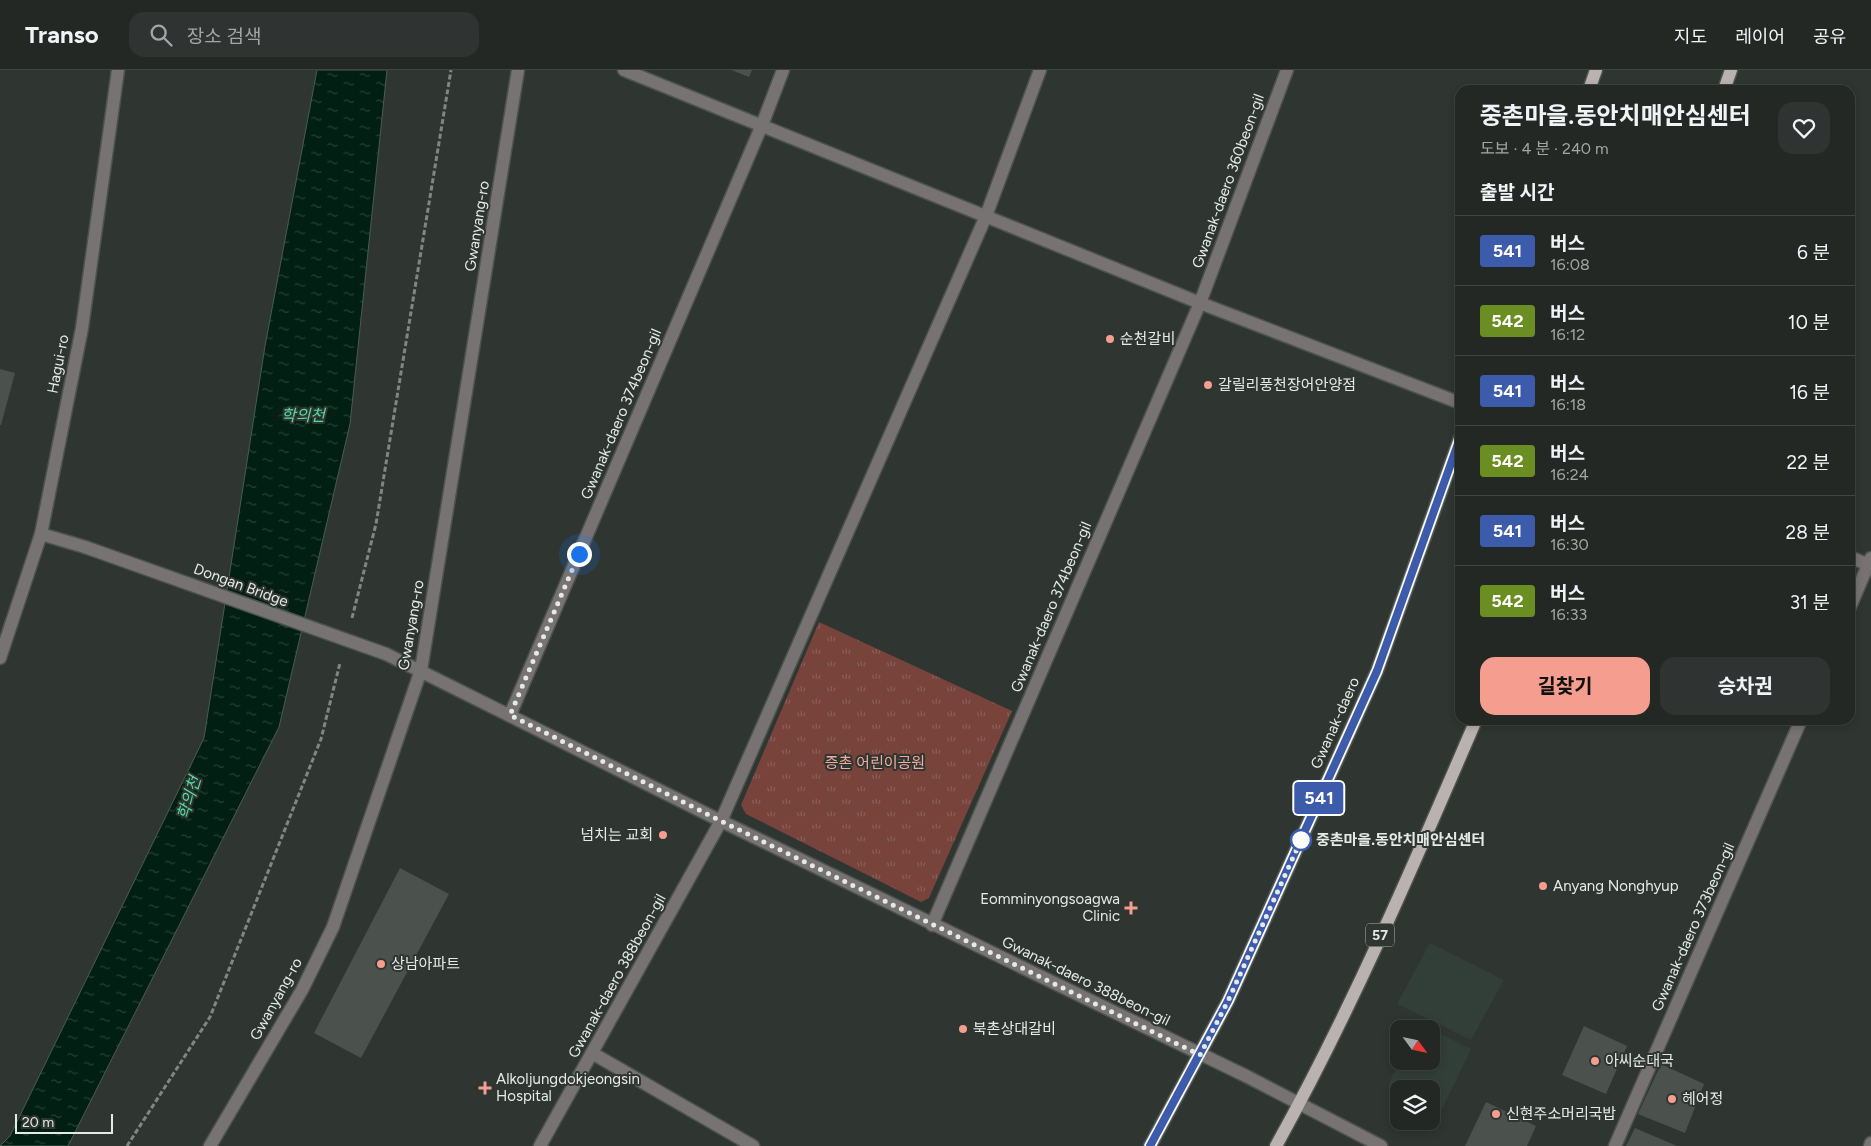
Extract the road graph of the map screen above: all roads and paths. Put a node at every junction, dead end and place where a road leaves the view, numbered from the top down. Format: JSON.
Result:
{"nodes":[{"id":1,"x":118,"y":70,"type":"edge"},
{"id":2,"x":518,"y":70,"type":"edge"},
{"id":3,"x":624,"y":70,"type":"edge"},
{"id":4,"x":782,"y":70,"type":"edge"},
{"id":5,"x":1040,"y":70,"type":"edge"},
{"id":6,"x":1287,"y":70,"type":"edge"},
{"id":7,"x":1596,"y":70,"type":"edge"},
{"id":8,"x":1731,"y":70,"type":"edge"},
{"id":9,"x":1591,"y":85,"type":"edge"},
{"id":10,"x":1726,"y":85,"type":"edge"},
{"id":11,"x":762,"y":125,"type":"junction"},
{"id":12,"x":986,"y":216,"type":"junction"},
{"id":13,"x":1200,"y":303,"type":"junction"},
{"id":14,"x":1455,"y":401,"type":"edge"},
{"id":15,"x":1455,"y":452,"type":"edge"},
{"id":16,"x":41,"y":534,"type":"junction"},
{"id":17,"x":1855,"y":559,"type":"edge"},
{"id":18,"x":1870,"y":563,"type":"edge"},
{"id":19,"x":1855,"y":596,"type":"edge"},
{"id":20,"x":0,"y":658,"type":"edge"},
{"id":21,"x":421,"y":670,"type":"junction"},
{"id":22,"x":510,"y":715,"type":"junction"},
{"id":23,"x":1474,"y":725,"type":"edge"},
{"id":24,"x":1799,"y":725,"type":"edge"},
{"id":25,"x":721,"y":821,"type":"junction"},
{"id":26,"x":932,"y":925,"type":"junction"},
{"id":27,"x":592,"y":1053,"type":"junction"},
{"id":28,"x":1200,"y":1055,"type":"junction"},
{"id":29,"x":1298,"y":1104,"type":"junction"},
{"id":30,"x":210,"y":1146,"type":"edge"},
{"id":31,"x":540,"y":1146,"type":"edge"},
{"id":32,"x":753,"y":1146,"type":"edge"},
{"id":33,"x":1150,"y":1146,"type":"edge"},
{"id":34,"x":1276,"y":1146,"type":"edge"},
{"id":35,"x":1381,"y":1146,"type":"edge"},
{"id":36,"x":1615,"y":1146,"type":"edge"}],
"edges":[{"from":1,"to":16,"type":"street","name":"Hagui-ro"},
{"from":2,"to":21,"type":"street","name":"Gwanyang-ro"},
{"from":3,"to":11,"type":"street"},
{"from":4,"to":11,"type":"street"},
{"from":5,"to":12,"type":"street"},
{"from":6,"to":13,"type":"street","name":"Gwanak-daero 360beon-gil"},
{"from":7,"to":9,"type":"main road"},
{"from":8,"to":10,"type":"main road"},
{"from":11,"to":12,"type":"street"},
{"from":11,"to":22,"type":"street","name":"Gwanak-daero 374beon-gil"},
{"from":12,"to":13,"type":"street"},
{"from":12,"to":25,"type":"street"},
{"from":13,"to":14,"type":"street"},
{"from":13,"to":26,"type":"street","name":"Gwanak-daero 374beon-gil"},
{"from":15,"to":28,"type":"main road","name":"Gwanak-daero"},
{"from":16,"to":20,"type":"street","name":"Hagui-ro"},
{"from":16,"to":21,"type":"street","name":"Dongan Bridge","bridge":true},
{"from":17,"to":18,"type":"street"},
{"from":18,"to":19,"type":"street"},
{"from":21,"to":22,"type":"street","name":"Gwanak-daero 388beon-gil"},
{"from":21,"to":30,"type":"street","name":"Gwanyang-ro"},
{"from":22,"to":25,"type":"street","name":"Gwanak-daero 388beon-gil"},
{"from":23,"to":29,"type":"main road","number":"57"},
{"from":24,"to":36,"type":"street","name":"Gwanak-daero 373beon-gil"},
{"from":25,"to":26,"type":"street","name":"Gwanak-daero 388beon-gil"},
{"from":25,"to":27,"type":"street","name":"Gwanak-daero 388beon-gil"},
{"from":26,"to":28,"type":"street","name":"Gwanak-daero 388beon-gil"},
{"from":27,"to":31,"type":"street","name":"Gwanak-daero 388beon-gil"},
{"from":27,"to":32,"type":"street"},
{"from":28,"to":29,"type":"street","name":"Gwanak-daero 388beon-gil"},
{"from":28,"to":33,"type":"main road","name":"Gwanak-daero"},
{"from":29,"to":34,"type":"main road","number":"57"},
{"from":29,"to":35,"type":"street","name":"Gwanak-daero 388beon-gil"}]}
